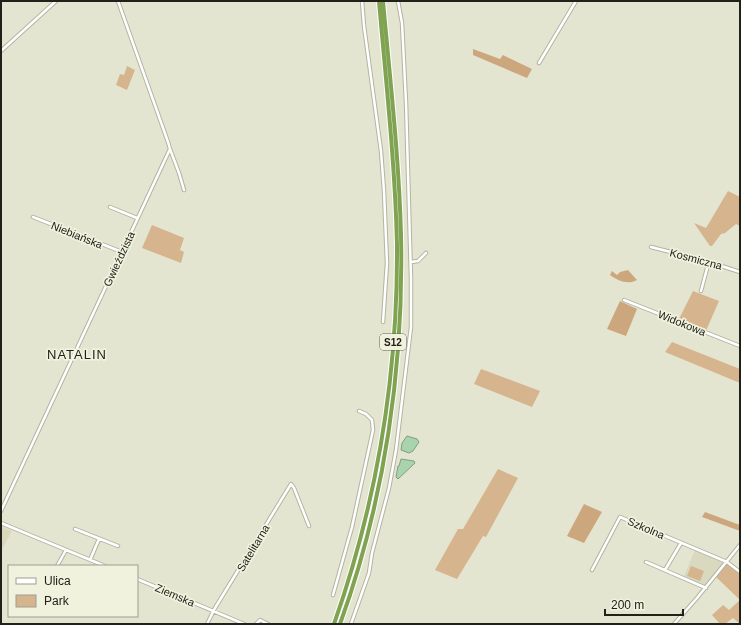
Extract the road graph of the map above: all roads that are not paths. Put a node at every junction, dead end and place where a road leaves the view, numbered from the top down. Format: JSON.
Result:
{"nodes":[{"id":1,"x":56,"y":1,"type":"edge"},
{"id":2,"x":118,"y":1,"type":"edge"},
{"id":3,"x":362,"y":1,"type":"edge"},
{"id":4,"x":379,"y":1,"type":"edge"},
{"id":5,"x":383,"y":1,"type":"edge"},
{"id":6,"x":398,"y":1,"type":"edge"},
{"id":7,"x":576,"y":1,"type":"edge"},
{"id":8,"x":1,"y":51,"type":"edge"},
{"id":9,"x":386,"y":53,"type":"junction"},
{"id":10,"x":539,"y":63,"type":"dead end"},
{"id":11,"x":170,"y":149,"type":"junction"},
{"id":12,"x":184,"y":190,"type":"dead end"},
{"id":13,"x":110,"y":207,"type":"dead end"},
{"id":14,"x":33,"y":217,"type":"dead end"},
{"id":15,"x":137,"y":218,"type":"junction"},
{"id":16,"x":651,"y":247,"type":"dead end"},
{"id":17,"x":122,"y":252,"type":"junction"},
{"id":18,"x":426,"y":253,"type":"dead end"},
{"id":19,"x":709,"y":261,"type":"junction"},
{"id":20,"x":411,"y":262,"type":"junction"},
{"id":21,"x":740,"y":272,"type":"edge"},
{"id":22,"x":701,"y":291,"type":"dead end"},
{"id":23,"x":624,"y":300,"type":"dead end"},
{"id":24,"x":383,"y":322,"type":"dead end"},
{"id":25,"x":740,"y":346,"type":"edge"},
{"id":26,"x":359,"y":411,"type":"dead end"},
{"id":27,"x":1,"y":511,"type":"edge"},
{"id":28,"x":1,"y":523,"type":"edge"},
{"id":29,"x":309,"y":526,"type":"dead end"},
{"id":30,"x":75,"y":529,"type":"dead end"},
{"id":31,"x":99,"y":539,"type":"junction"},
{"id":32,"x":681,"y":543,"type":"junction"},
{"id":33,"x":740,"y":545,"type":"edge"},
{"id":34,"x":118,"y":546,"type":"dead end"},
{"id":35,"x":66,"y":550,"type":"junction"},
{"id":36,"x":90,"y":560,"type":"junction"},
{"id":37,"x":646,"y":562,"type":"dead end"},
{"id":38,"x":727,"y":562,"type":"junction"},
{"id":39,"x":57,"y":565,"type":"edge"},
{"id":40,"x":102,"y":565,"type":"edge"},
{"id":41,"x":592,"y":570,"type":"dead end"},
{"id":42,"x":665,"y":570,"type":"junction"},
{"id":43,"x":740,"y":572,"type":"edge"},
{"id":44,"x":138,"y":579,"type":"edge"},
{"id":45,"x":706,"y":588,"type":"junction"},
{"id":46,"x":332,"y":595,"type":"dead end"},
{"id":47,"x":214,"y":611,"type":"junction"},
{"id":48,"x":207,"y":624,"type":"edge"},
{"id":49,"x":244,"y":624,"type":"edge"},
{"id":50,"x":256,"y":624,"type":"edge"},
{"id":51,"x":268,"y":624,"type":"edge"},
{"id":52,"x":334,"y":624,"type":"edge"},
{"id":53,"x":340,"y":624,"type":"edge"},
{"id":54,"x":351,"y":624,"type":"edge"},
{"id":55,"x":674,"y":624,"type":"edge"}],
"edges":[{"from":1,"to":8,"type":"street"},
{"from":2,"to":11,"type":"street"},
{"from":3,"to":24,"type":"street"},
{"from":4,"to":9,"type":"highway","number":"S12"},
{"from":5,"to":9,"type":"highway","number":"S12"},
{"from":6,"to":20,"type":"street"},
{"from":7,"to":10,"type":"street"},
{"from":9,"to":52,"type":"highway","number":"S12"},
{"from":9,"to":53,"type":"highway","number":"S12"},
{"from":11,"to":12,"type":"street"},
{"from":11,"to":15,"type":"street","name":"Gwieździsta"},
{"from":13,"to":15,"type":"street"},
{"from":14,"to":17,"type":"street","name":"Niebiańska"},
{"from":15,"to":17,"type":"street","name":"Gwieździsta"},
{"from":16,"to":19,"type":"street","name":"Kosmiczna"},
{"from":17,"to":27,"type":"street","name":"Gwieździsta"},
{"from":18,"to":20,"type":"street"},
{"from":19,"to":21,"type":"street","name":"Kosmiczna"},
{"from":19,"to":22,"type":"street"},
{"from":20,"to":54,"type":"street"},
{"from":23,"to":25,"type":"street","name":"Widokowa"},
{"from":26,"to":46,"type":"street"},
{"from":28,"to":35,"type":"street"},
{"from":29,"to":47,"type":"street","name":"Satelitarna"},
{"from":30,"to":31,"type":"street"},
{"from":31,"to":34,"type":"street"},
{"from":31,"to":36,"type":"street"},
{"from":32,"to":38,"type":"street","name":"Szkolna"},
{"from":32,"to":41,"type":"street","name":"Szkolna"},
{"from":32,"to":42,"type":"street"},
{"from":33,"to":38,"type":"street"},
{"from":35,"to":36,"type":"street"},
{"from":35,"to":39,"type":"street"},
{"from":36,"to":40,"type":"street"},
{"from":37,"to":42,"type":"street"},
{"from":38,"to":43,"type":"street","name":"Szkolna"},
{"from":38,"to":45,"type":"street"},
{"from":42,"to":45,"type":"street"},
{"from":44,"to":47,"type":"street","name":"Ziemska"},
{"from":45,"to":55,"type":"street"},
{"from":47,"to":48,"type":"street","name":"Satelitarna"},
{"from":47,"to":49,"type":"street","name":"Ziemska"},
{"from":50,"to":51,"type":"street"}]}
